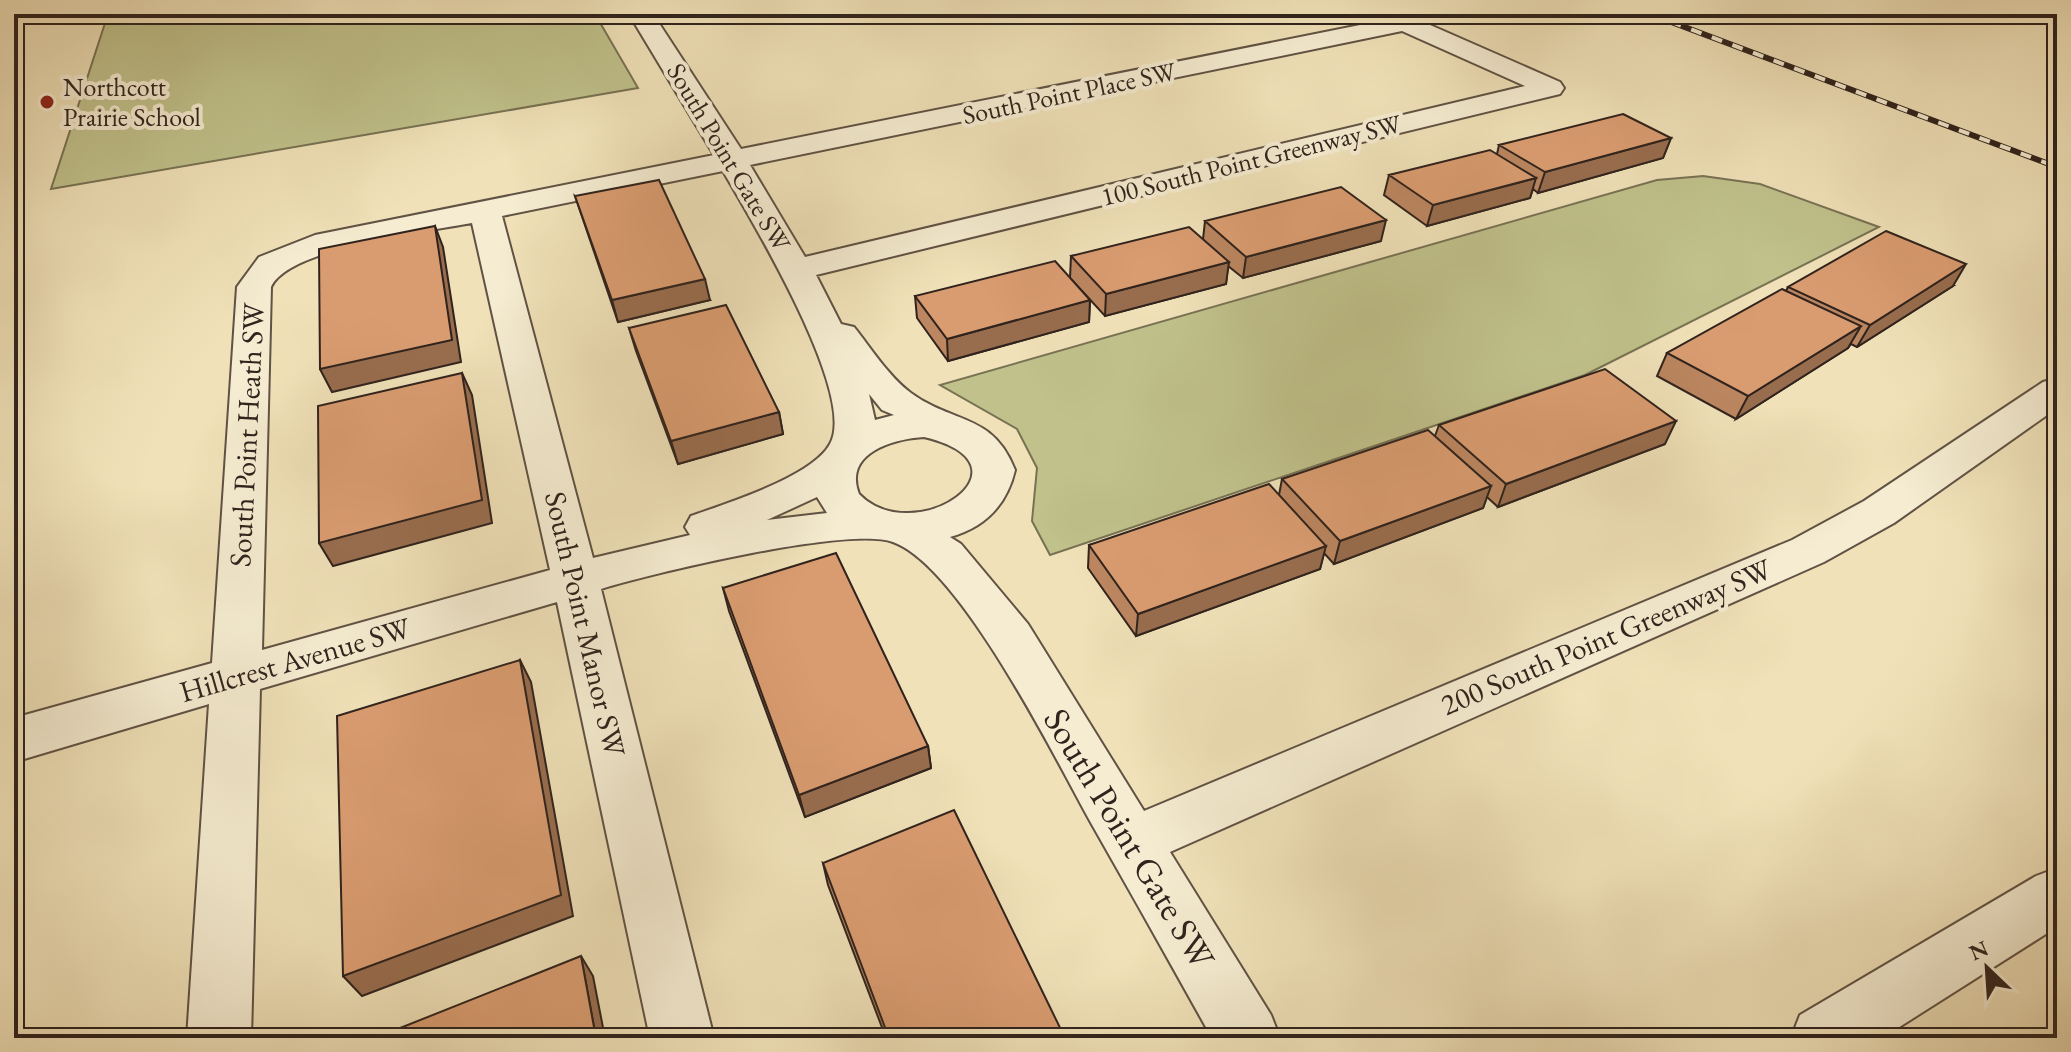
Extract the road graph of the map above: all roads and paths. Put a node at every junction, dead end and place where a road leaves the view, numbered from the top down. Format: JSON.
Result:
{"nodes":[{"id":1,"x":641,"y":14,"type":"edge"},
{"id":2,"x":1394,"y":19,"type":"edge"},
{"id":3,"x":733,"y":163,"type":"junction"},
{"id":4,"x":485,"y":212,"type":"junction"},
{"id":5,"x":795,"y":270,"type":"junction"},
{"id":6,"x":814,"y":302,"type":"junction"},
{"id":7,"x":2057,"y":390,"type":"edge"},
{"id":8,"x":947,"y":426,"type":"junction"},
{"id":9,"x":844,"y":456,"type":"junction"},
{"id":10,"x":978,"y":506,"type":"junction"},
{"id":11,"x":888,"y":526,"type":"junction"},
{"id":12,"x":575,"y":580,"type":"junction"},
{"id":13,"x":1011,"y":637,"type":"junction"},
{"id":14,"x":235,"y":677,"type":"junction"},
{"id":15,"x":14,"y":740,"type":"edge"},
{"id":16,"x":1132,"y":842,"type":"junction"},
{"id":17,"x":2057,"y":895,"type":"edge"},
{"id":18,"x":219,"y":1038,"type":"edge"},
{"id":19,"x":682,"y":1038,"type":"edge"},
{"id":20,"x":1248,"y":1038,"type":"edge"},
{"id":21,"x":1823,"y":1038,"type":"edge"}],
"edges":[{"from":1,"to":3,"type":"street","name":"South Point Gate SW"},
{"from":2,"to":3,"type":"street","name":"South Point Place SW"},
{"from":2,"to":5,"type":"street","name":"100 South Point Greenway SW"},
{"from":3,"to":4,"type":"street","name":"South Point Heath SW"},
{"from":3,"to":5,"type":"street","name":"South Point Gate SW"},
{"from":4,"to":12,"type":"street","name":"South Point Manor SW"},
{"from":4,"to":14,"type":"street","name":"South Point Heath SW"},
{"from":5,"to":6,"type":"street","name":"South Point Gate SW"},
{"from":6,"to":8,"type":"street","name":"South Point Gate SW"},
{"from":6,"to":9,"type":"street","name":"South Point Gate SW"},
{"from":7,"to":16,"type":"street","name":"200 South Point Greenway SW"},
{"from":8,"to":9,"type":"street"},
{"from":8,"to":10,"type":"street"},
{"from":9,"to":11,"type":"street"},
{"from":9,"to":12,"type":"street","name":"Hillcrest Avenue SW"},
{"from":10,"to":11,"type":"street"},
{"from":10,"to":13,"type":"street","name":"South Point Gate SW"},
{"from":11,"to":12,"type":"street","name":"Hillcrest Avenue SW"},
{"from":11,"to":13,"type":"street","name":"South Point Gate SW"},
{"from":12,"to":14,"type":"street","name":"Hillcrest Avenue SW"},
{"from":12,"to":19,"type":"street","name":"South Point Manor SW"},
{"from":13,"to":16,"type":"street","name":"South Point Gate SW"},
{"from":14,"to":15,"type":"street","name":"Hillcrest Avenue SW"},
{"from":14,"to":18,"type":"street","name":"South Point Heath SW"},
{"from":16,"to":20,"type":"street","name":"South Point Gate SW"},
{"from":17,"to":21,"type":"street"}]}
